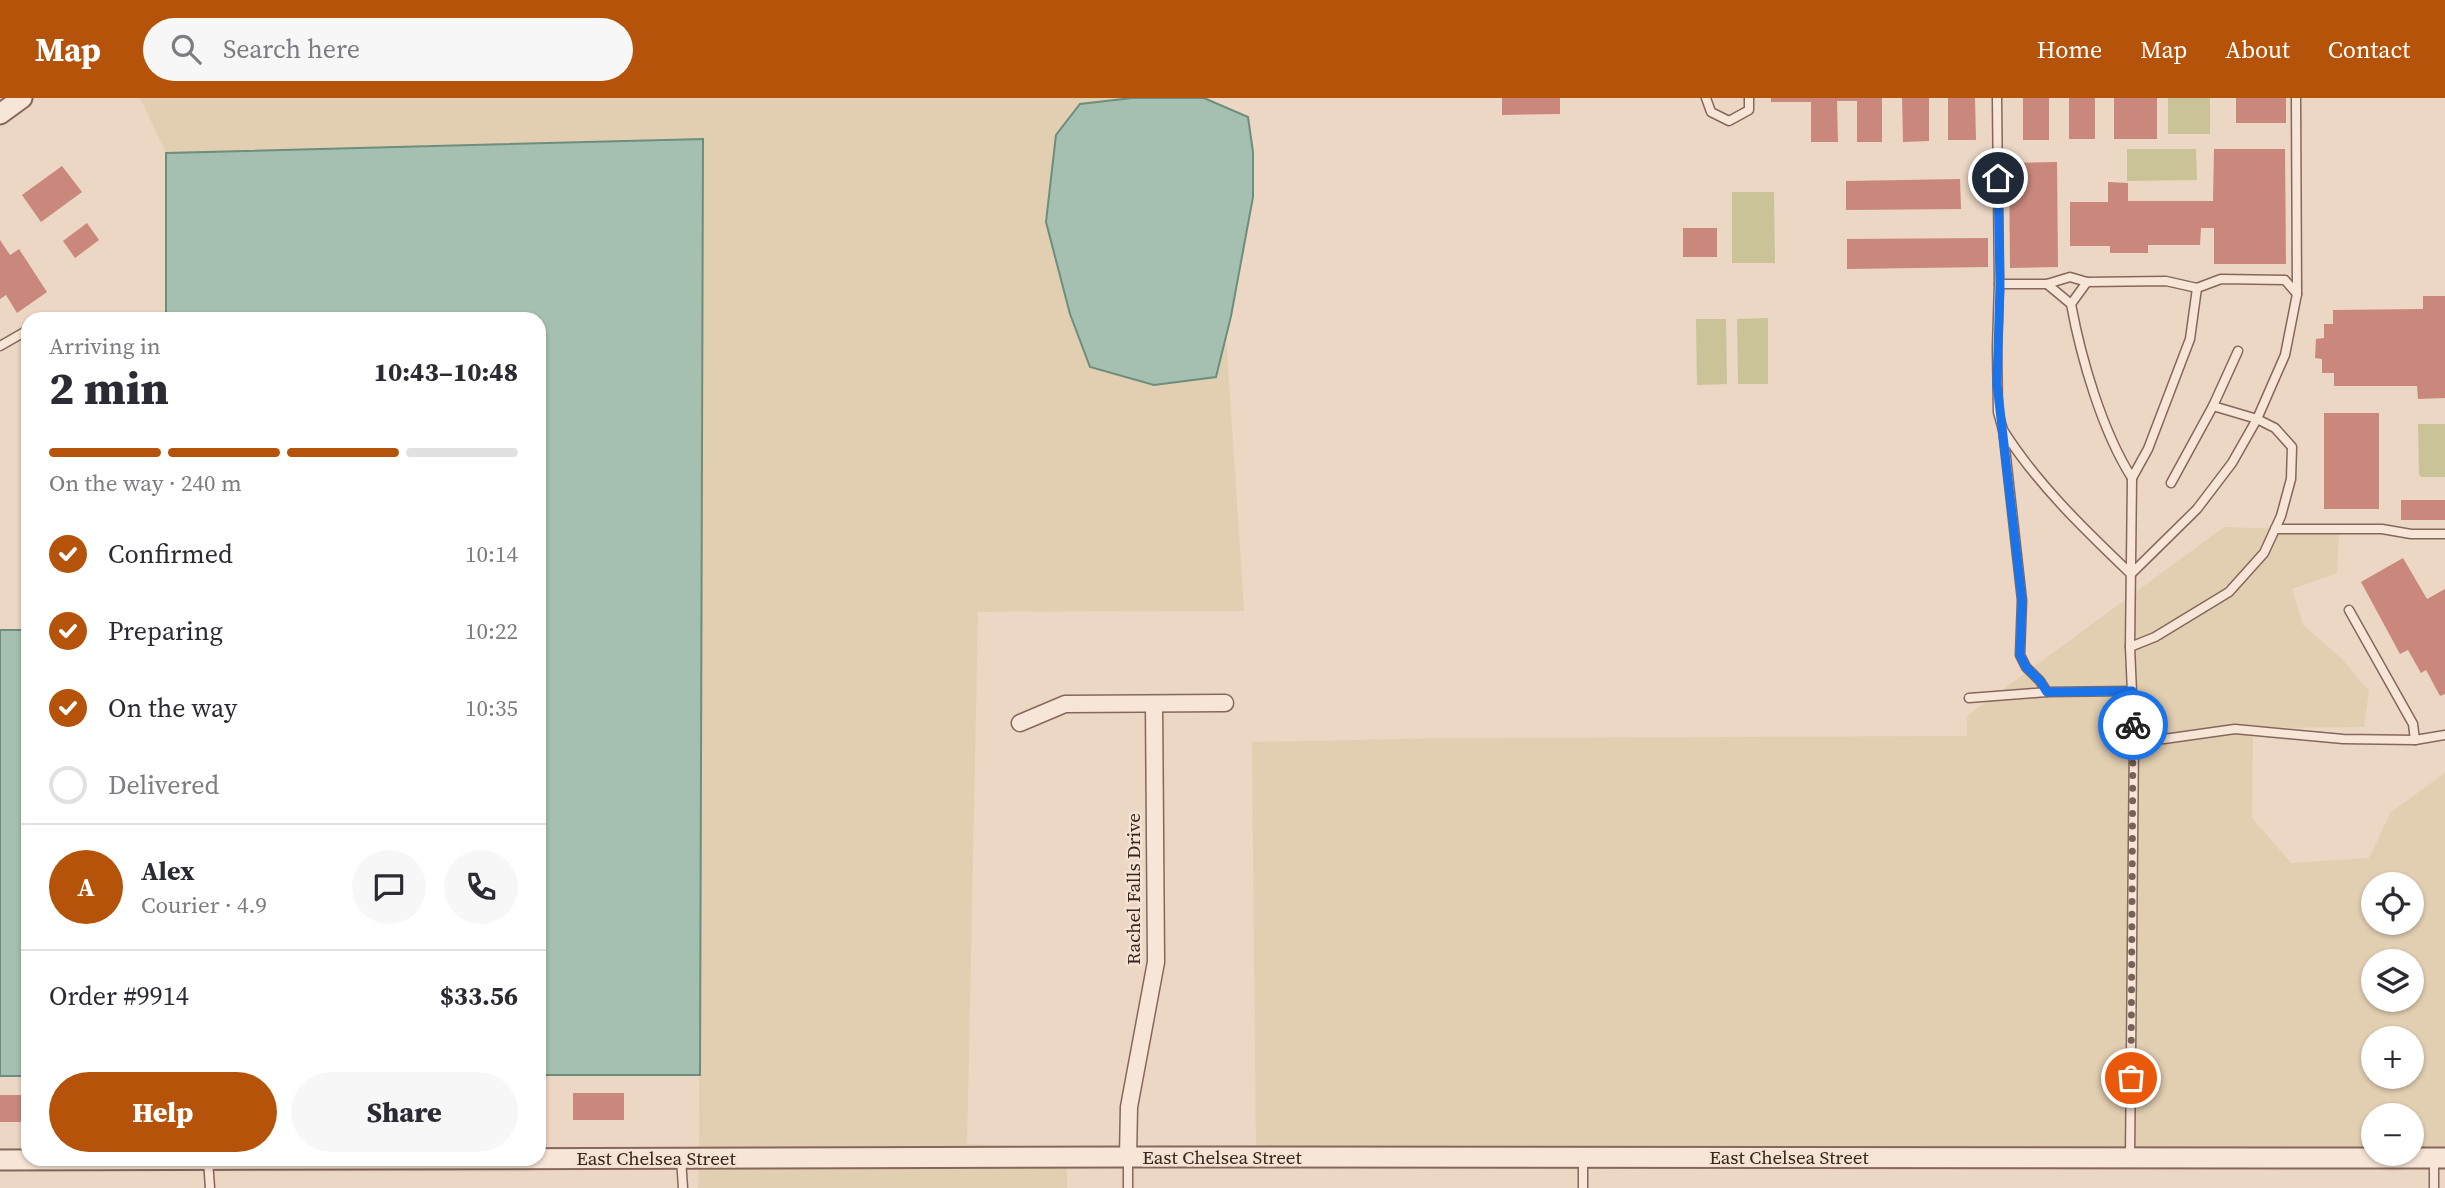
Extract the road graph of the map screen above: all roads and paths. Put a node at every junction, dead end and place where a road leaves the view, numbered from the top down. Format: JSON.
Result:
{"nodes":[{"id":1,"x":22,"y":98,"type":"edge"},
{"id":2,"x":1706,"y":98,"type":"edge"},
{"id":3,"x":1749,"y":98,"type":"edge"},
{"id":4,"x":1997,"y":98,"type":"edge"},
{"id":5,"x":2296,"y":98,"type":"edge"},
{"id":6,"x":0,"y":114,"type":"edge"},
{"id":7,"x":2087,"y":282,"type":"junction"},
{"id":8,"x":2047,"y":284,"type":"junction"},
{"id":9,"x":2000,"y":285,"type":"junction"},
{"id":10,"x":2197,"y":288,"type":"junction"},
{"id":11,"x":2297,"y":295,"type":"junction"},
{"id":12,"x":2071,"y":304,"type":"junction"},
{"id":13,"x":21,"y":334,"type":"edge"},
{"id":14,"x":0,"y":346,"type":"edge"},
{"id":15,"x":2238,"y":351,"type":"dead end"},
{"id":16,"x":2213,"y":407,"type":"junction"},
{"id":17,"x":2257,"y":419,"type":"junction"},
{"id":18,"x":2003,"y":430,"type":"junction"},
{"id":19,"x":2132,"y":478,"type":"junction"},
{"id":20,"x":2171,"y":483,"type":"dead end"},
{"id":21,"x":2275,"y":529,"type":"junction"},
{"id":22,"x":2445,"y":534,"type":"edge"},
{"id":23,"x":2131,"y":574,"type":"junction"},
{"id":24,"x":2348,"y":610,"type":"dead end"},
{"id":25,"x":2130,"y":647,"type":"junction"},
{"id":26,"x":2132,"y":691,"type":"junction"},
{"id":27,"x":2047,"y":692,"type":"junction"},
{"id":28,"x":1969,"y":698,"type":"dead end"},
{"id":29,"x":1225,"y":703,"type":"dead end"},
{"id":30,"x":1154,"y":704,"type":"junction"},
{"id":31,"x":1020,"y":723,"type":"dead end"},
{"id":32,"x":2445,"y":735,"type":"edge"},
{"id":33,"x":2134,"y":738,"type":"junction"},
{"id":34,"x":2415,"y":740,"type":"junction"},
{"id":35,"x":1128,"y":1157,"type":"junction"},
{"id":36,"x":1583,"y":1157,"type":"junction"},
{"id":37,"x":2130,"y":1157,"type":"junction"},
{"id":38,"x":681,"y":1158,"type":"junction"},
{"id":39,"x":2439,"y":1158,"type":"edge"},
{"id":40,"x":546,"y":1159,"type":"edge"},
{"id":41,"x":0,"y":1160,"type":"edge"},
{"id":42,"x":21,"y":1160,"type":"edge"},
{"id":43,"x":208,"y":1166,"type":"edge"},
{"id":44,"x":210,"y":1188,"type":"edge"},
{"id":45,"x":683,"y":1188,"type":"edge"},
{"id":46,"x":1128,"y":1188,"type":"edge"},
{"id":47,"x":1583,"y":1188,"type":"edge"},
{"id":48,"x":2434,"y":1188,"type":"edge"}],
"edges":[{"from":1,"to":6,"type":"street"},
{"from":2,"to":3,"type":"lane"},
{"from":4,"to":9,"type":"lane"},
{"from":5,"to":11,"type":"lane"},
{"from":7,"to":8,"type":"lane"},
{"from":7,"to":10,"type":"lane"},
{"from":7,"to":12,"type":"lane"},
{"from":8,"to":9,"type":"lane"},
{"from":8,"to":12,"type":"lane"},
{"from":9,"to":18,"type":"lane"},
{"from":10,"to":11,"type":"lane"},
{"from":10,"to":19,"type":"lane"},
{"from":11,"to":17,"type":"lane"},
{"from":12,"to":19,"type":"lane"},
{"from":13,"to":14,"type":"lane"},
{"from":15,"to":16,"type":"lane"},
{"from":16,"to":17,"type":"lane"},
{"from":16,"to":20,"type":"lane"},
{"from":17,"to":21,"type":"lane"},
{"from":17,"to":23,"type":"lane"},
{"from":18,"to":23,"type":"lane"},
{"from":18,"to":27,"type":"lane"},
{"from":19,"to":23,"type":"lane"},
{"from":21,"to":22,"type":"lane"},
{"from":21,"to":25,"type":"lane"},
{"from":23,"to":25,"type":"lane"},
{"from":24,"to":34,"type":"lane"},
{"from":25,"to":26,"type":"lane"},
{"from":26,"to":27,"type":"lane"},
{"from":26,"to":33,"type":"lane"},
{"from":27,"to":28,"type":"lane"},
{"from":29,"to":30,"type":"street"},
{"from":30,"to":31,"type":"street"},
{"from":30,"to":35,"type":"street","name":"Rachel Falls Drive"},
{"from":32,"to":34,"type":"lane"},
{"from":33,"to":34,"type":"lane"},
{"from":33,"to":37,"type":"lane"},
{"from":35,"to":36,"type":"street","name":"East Chelsea Street"},
{"from":35,"to":38,"type":"street","name":"East Chelsea Street"},
{"from":35,"to":46,"type":"lane"},
{"from":36,"to":37,"type":"street","name":"East Chelsea Street"},
{"from":36,"to":47,"type":"lane"},
{"from":37,"to":39,"type":"street","name":"East Chelsea Street"},
{"from":38,"to":40,"type":"street","name":"East Chelsea Street"},
{"from":38,"to":45,"type":"lane"},
{"from":39,"to":48,"type":"lane"},
{"from":41,"to":42,"type":"street","name":"East Chelsea Street"},
{"from":43,"to":44,"type":"lane"}]}
